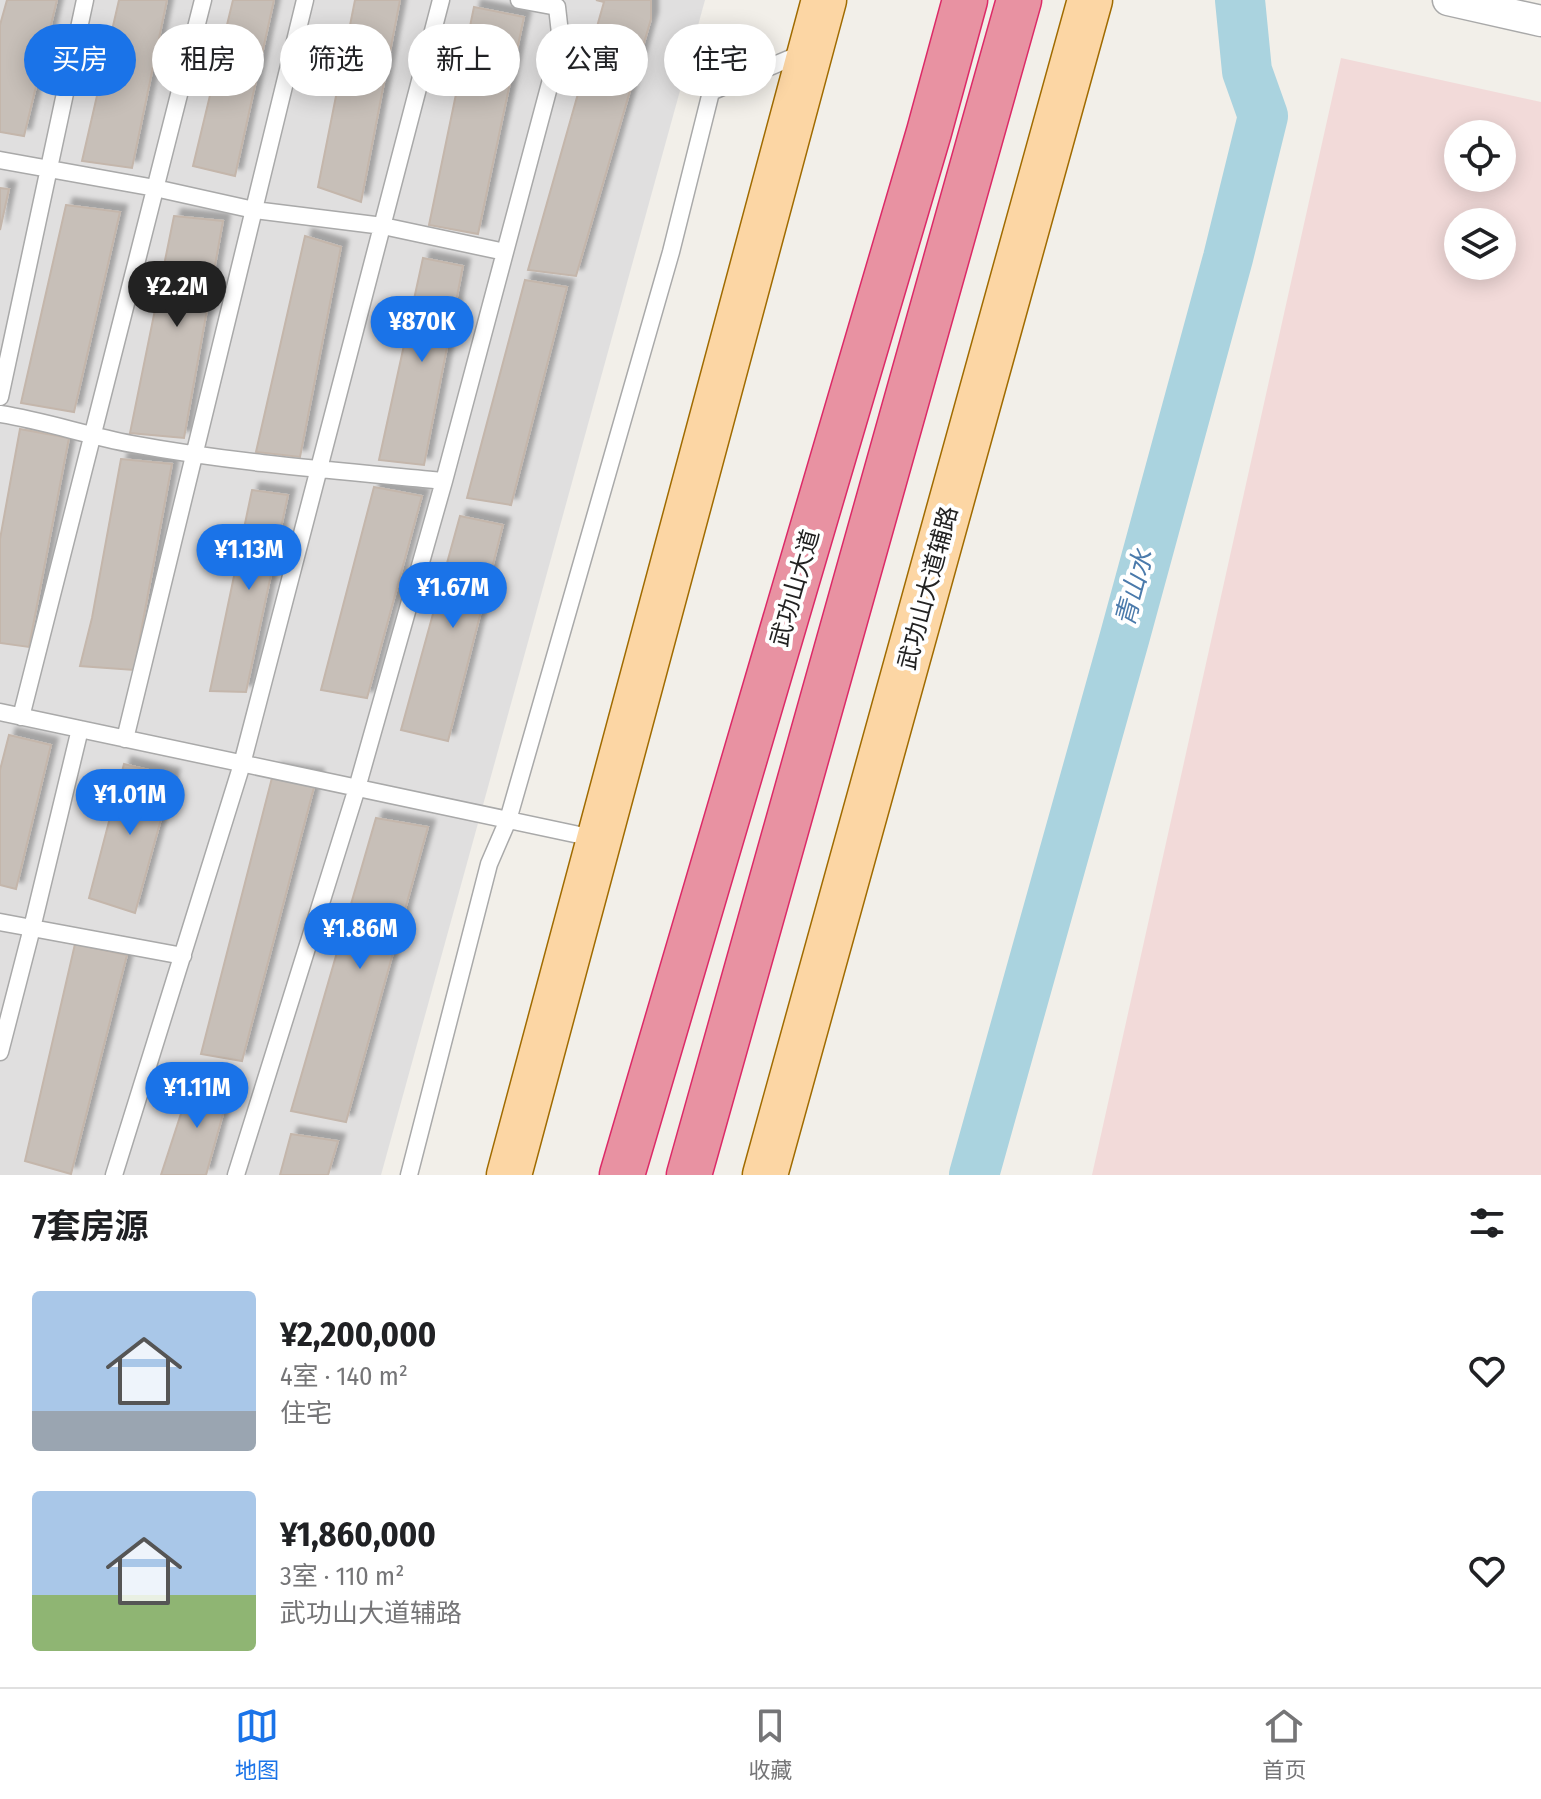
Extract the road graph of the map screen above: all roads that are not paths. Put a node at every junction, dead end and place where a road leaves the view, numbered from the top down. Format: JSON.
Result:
{"nodes":[{"id":1,"x":85,"y":0,"type":"edge"},
{"id":2,"x":203,"y":0,"type":"edge"},
{"id":3,"x":305,"y":0,"type":"edge"},
{"id":4,"x":441,"y":0,"type":"edge"},
{"id":5,"x":519,"y":0,"type":"edge"},
{"id":6,"x":824,"y":0,"type":"edge"},
{"id":7,"x":965,"y":0,"type":"edge"},
{"id":8,"x":1019,"y":0,"type":"edge"},
{"id":9,"x":1090,"y":0,"type":"edge"},
{"id":10,"x":1448,"y":0,"type":"edge"},
{"id":11,"x":1541,"y":21,"type":"edge"},
{"id":12,"x":811,"y":49,"type":"junction"},
{"id":13,"x":0,"y":160,"type":"edge"},
{"id":14,"x":49,"y":169,"type":"junction"},
{"id":15,"x":155,"y":188,"type":"junction"},
{"id":16,"x":254,"y":210,"type":"junction"},
{"id":17,"x":383,"y":226,"type":"junction"},
{"id":18,"x":505,"y":252,"type":"junction"},
{"id":19,"x":0,"y":397,"type":"edge"},
{"id":20,"x":0,"y":414,"type":"edge"},
{"id":21,"x":92,"y":434,"type":"junction"},
{"id":22,"x":195,"y":453,"type":"junction"},
{"id":23,"x":319,"y":469,"type":"junction"},
{"id":24,"x":444,"y":481,"type":"junction"},
{"id":25,"x":0,"y":712,"type":"edge"},
{"id":26,"x":21,"y":717,"type":"junction"},
{"id":27,"x":80,"y":729,"type":"junction"},
{"id":28,"x":125,"y":739,"type":"junction"},
{"id":29,"x":242,"y":764,"type":"junction"},
{"id":30,"x":357,"y":788,"type":"junction"},
{"id":31,"x":508,"y":820,"type":"junction"},
{"id":32,"x":599,"y":839,"type":"junction"},
{"id":33,"x":0,"y":922,"type":"edge"},
{"id":34,"x":32,"y":928,"type":"junction"},
{"id":35,"x":183,"y":956,"type":"junction"},
{"id":36,"x":0,"y":1052,"type":"edge"},
{"id":37,"x":114,"y":1175,"type":"edge"},
{"id":38,"x":236,"y":1175,"type":"edge"},
{"id":39,"x":409,"y":1175,"type":"edge"},
{"id":40,"x":509,"y":1175,"type":"edge"},
{"id":41,"x":622,"y":1175,"type":"edge"},
{"id":42,"x":689,"y":1175,"type":"edge"},
{"id":43,"x":765,"y":1175,"type":"edge"}],
"edges":[{"from":1,"to":14,"type":"lane"},
{"from":2,"to":15,"type":"lane"},
{"from":3,"to":16,"type":"lane"},
{"from":4,"to":17,"type":"lane"},
{"from":5,"to":18,"type":"lane"},
{"from":6,"to":12,"type":"main road"},
{"from":7,"to":41,"type":"highway","name":"武功山大道"},
{"from":8,"to":42,"type":"highway"},
{"from":9,"to":43,"type":"main road","name":"武功山大道辅路"},
{"from":10,"to":11,"type":"street"},
{"from":12,"to":31,"type":"lane"},
{"from":12,"to":32,"type":"main road"},
{"from":13,"to":14,"type":"lane"},
{"from":14,"to":15,"type":"lane"},
{"from":14,"to":19,"type":"lane"},
{"from":15,"to":16,"type":"lane"},
{"from":15,"to":21,"type":"lane"},
{"from":16,"to":17,"type":"lane"},
{"from":16,"to":22,"type":"lane"},
{"from":17,"to":18,"type":"lane"},
{"from":17,"to":23,"type":"lane"},
{"from":18,"to":24,"type":"lane"},
{"from":20,"to":21,"type":"lane"},
{"from":21,"to":22,"type":"lane"},
{"from":21,"to":26,"type":"lane"},
{"from":22,"to":23,"type":"lane"},
{"from":22,"to":28,"type":"lane"},
{"from":23,"to":24,"type":"lane"},
{"from":23,"to":29,"type":"lane"},
{"from":24,"to":30,"type":"lane"},
{"from":25,"to":26,"type":"lane"},
{"from":26,"to":27,"type":"lane"},
{"from":27,"to":28,"type":"lane"},
{"from":27,"to":34,"type":"lane"},
{"from":28,"to":29,"type":"lane"},
{"from":29,"to":30,"type":"lane"},
{"from":29,"to":35,"type":"lane"},
{"from":30,"to":31,"type":"lane"},
{"from":30,"to":38,"type":"lane"},
{"from":31,"to":32,"type":"lane"},
{"from":31,"to":39,"type":"lane"},
{"from":32,"to":40,"type":"main road"},
{"from":33,"to":34,"type":"lane"},
{"from":34,"to":35,"type":"lane"},
{"from":34,"to":36,"type":"lane"},
{"from":35,"to":37,"type":"lane"}]}
